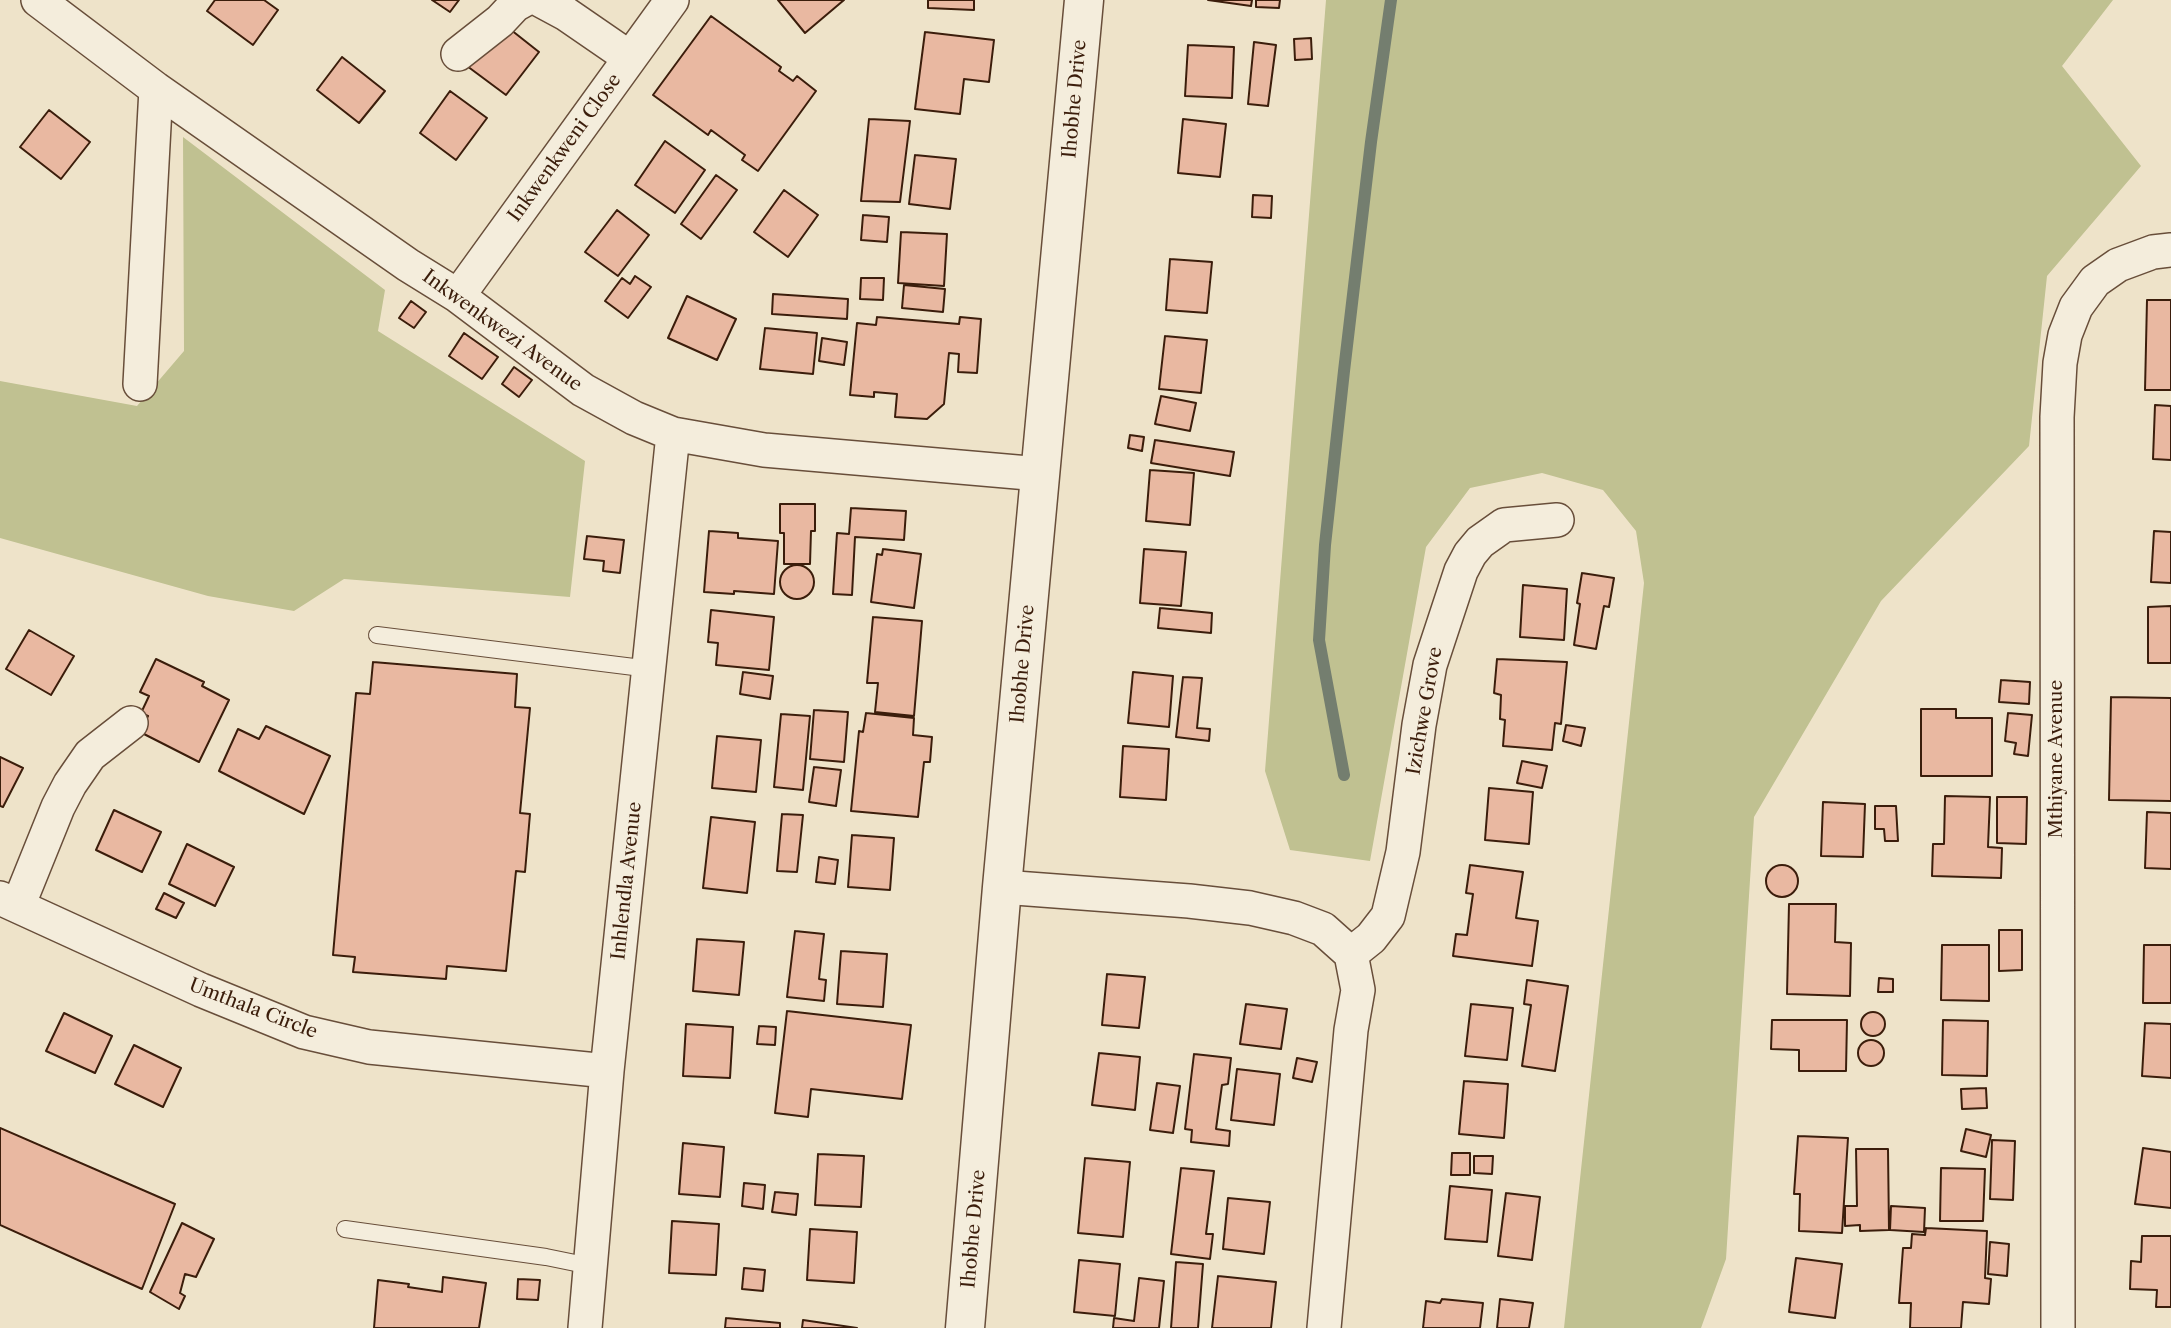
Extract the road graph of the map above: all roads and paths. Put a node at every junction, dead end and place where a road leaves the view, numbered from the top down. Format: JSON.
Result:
{"nodes":[{"id":1,"x":39,"y":0,"type":"edge"},
{"id":2,"x":524,"y":0,"type":"edge"},
{"id":3,"x":540,"y":0,"type":"edge"},
{"id":4,"x":672,"y":0,"type":"edge"},
{"id":5,"x":1084,"y":0,"type":"edge"},
{"id":6,"x":458,"y":54,"type":"dead end"},
{"id":7,"x":630,"y":58,"type":"junction"},
{"id":8,"x":156,"y":89,"type":"junction"},
{"id":9,"x":2171,"y":250,"type":"edge"},
{"id":10,"x":458,"y":296,"type":"junction"},
{"id":11,"x":140,"y":384,"type":"dead end"},
{"id":12,"x":673,"y":434,"type":"junction"},
{"id":13,"x":1041,"y":474,"type":"junction"},
{"id":14,"x":1557,"y":520,"type":"dead end"},
{"id":15,"x":377,"y":635,"type":"dead end"},
{"id":16,"x":650,"y":669,"type":"junction"},
{"id":17,"x":131,"y":723,"type":"dead end"},
{"id":18,"x":1002,"y":887,"type":"junction"},
{"id":19,"x":9,"y":902,"type":"edge"},
{"id":20,"x":1351,"y":954,"type":"junction"},
{"id":21,"x":607,"y":1071,"type":"junction"},
{"id":22,"x":345,"y":1229,"type":"dead end"},
{"id":23,"x":590,"y":1266,"type":"junction"},
{"id":24,"x":585,"y":1328,"type":"edge"},
{"id":25,"x":965,"y":1328,"type":"edge"},
{"id":26,"x":1324,"y":1328,"type":"edge"},
{"id":27,"x":2058,"y":1328,"type":"edge"}],
"edges":[{"from":1,"to":8,"type":"street","name":"Inkwenkwezi Avenue"},
{"from":2,"to":6,"type":"street"},
{"from":3,"to":7,"type":"street"},
{"from":4,"to":7,"type":"street","name":"Inkwenkweni Close"},
{"from":5,"to":13,"type":"street","name":"Ihobhe Drive"},
{"from":7,"to":10,"type":"street","name":"Inkwenkweni Close"},
{"from":8,"to":10,"type":"street","name":"Inkwenkwezi Avenue"},
{"from":8,"to":11,"type":"street"},
{"from":9,"to":27,"type":"street","name":"Mthiyane Avenue"},
{"from":10,"to":12,"type":"street","name":"Inkwenkwezi Avenue"},
{"from":12,"to":13,"type":"street","name":"Inkwenkwezi Avenue"},
{"from":12,"to":16,"type":"street","name":"Inhlendla Avenue"},
{"from":13,"to":18,"type":"street","name":"Ihobhe Drive"},
{"from":14,"to":20,"type":"street","name":"Izichwe Grove"},
{"from":15,"to":16,"type":"lane"},
{"from":16,"to":21,"type":"street","name":"Inhlendla Avenue"},
{"from":17,"to":19,"type":"street"},
{"from":18,"to":20,"type":"street"},
{"from":18,"to":25,"type":"street","name":"Ihobhe Drive"},
{"from":19,"to":21,"type":"street","name":"Umthala Circle"},
{"from":20,"to":26,"type":"street"},
{"from":21,"to":23,"type":"street","name":"Inhlendla Avenue"},
{"from":22,"to":23,"type":"lane"},
{"from":23,"to":24,"type":"street","name":"Inhlendla Avenue"}]}
